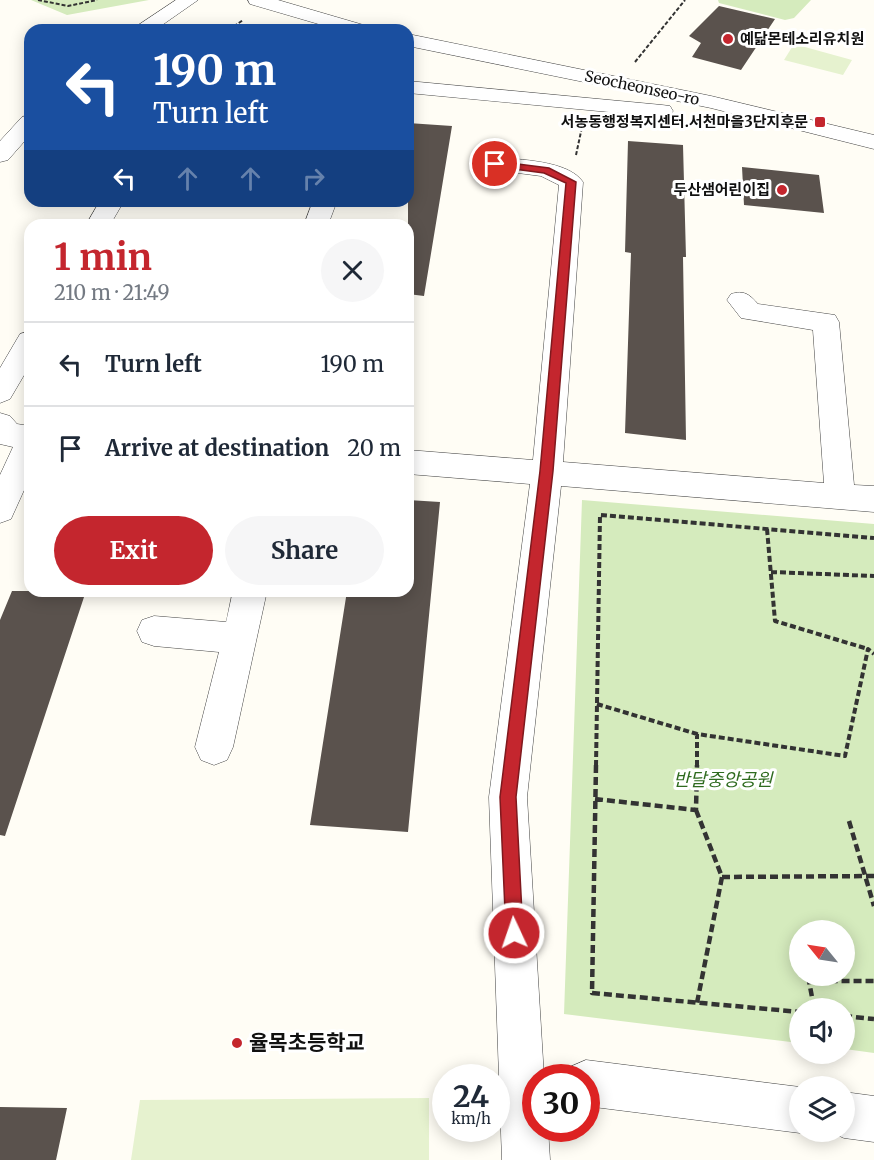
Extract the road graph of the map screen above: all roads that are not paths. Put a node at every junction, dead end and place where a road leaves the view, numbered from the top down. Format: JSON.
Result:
{"nodes":[{"id":1,"x":189,"y":0,"type":"edge"},
{"id":2,"x":257,"y":0,"type":"edge"},
{"id":3,"x":151,"y":24,"type":"edge"},
{"id":4,"x":339,"y":24,"type":"edge"},
{"id":5,"x":414,"y":41,"type":"edge"},
{"id":6,"x":414,"y":88,"type":"edge"},
{"id":7,"x":24,"y":129,"type":"edge"},
{"id":8,"x":874,"y":142,"type":"edge"},
{"id":9,"x":0,"y":155,"type":"edge"},
{"id":10,"x":874,"y":161,"type":"edge"},
{"id":11,"x":495,"y":164,"type":"dead end"},
{"id":12,"x":740,"y":300,"type":"dead end"},
{"id":13,"x":24,"y":351,"type":"edge"},
{"id":14,"x":0,"y":392,"type":"edge"},
{"id":15,"x":0,"y":424,"type":"edge"},
{"id":16,"x":24,"y":436,"type":"edge"},
{"id":17,"x":24,"y":456,"type":"edge"},
{"id":18,"x":414,"y":462,"type":"edge"},
{"id":19,"x":547,"y":471,"type":"junction"},
{"id":20,"x":840,"y":496,"type":"junction"},
{"id":21,"x":874,"y":499,"type":"edge"},
{"id":22,"x":0,"y":510,"type":"edge"},
{"id":23,"x":249,"y":597,"type":"edge"},
{"id":24,"x":154,"y":632,"type":"dead end"},
{"id":25,"x":239,"y":638,"type":"junction"},
{"id":26,"x":214,"y":747,"type":"dead end"},
{"id":27,"x":527,"y":1064,"type":"edge"},
{"id":28,"x":600,"y":1085,"type":"edge"},
{"id":29,"x":789,"y":1109,"type":"edge"},
{"id":30,"x":855,"y":1116,"type":"edge"},
{"id":31,"x":874,"y":1119,"type":"edge"},
{"id":32,"x":526,"y":1142,"type":"edge"},
{"id":33,"x":526,"y":1160,"type":"edge"}],
"edges":[{"from":1,"to":3,"type":"street"},
{"from":2,"to":4,"type":"street"},
{"from":5,"to":8,"type":"street","name":"Seocheonseo-ro"},
{"from":6,"to":10,"type":"street"},
{"from":7,"to":9,"type":"street"},
{"from":11,"to":19,"type":"street"},
{"from":12,"to":20,"type":"street"},
{"from":13,"to":14,"type":"street"},
{"from":15,"to":16,"type":"street"},
{"from":17,"to":22,"type":"street"},
{"from":18,"to":19,"type":"street"},
{"from":19,"to":20,"type":"street"},
{"from":19,"to":27,"type":"street"},
{"from":20,"to":21,"type":"street"},
{"from":23,"to":25,"type":"street"},
{"from":24,"to":25,"type":"street"},
{"from":25,"to":26,"type":"street"},
{"from":28,"to":29,"type":"street"},
{"from":30,"to":31,"type":"street"},
{"from":32,"to":33,"type":"street"}]}
